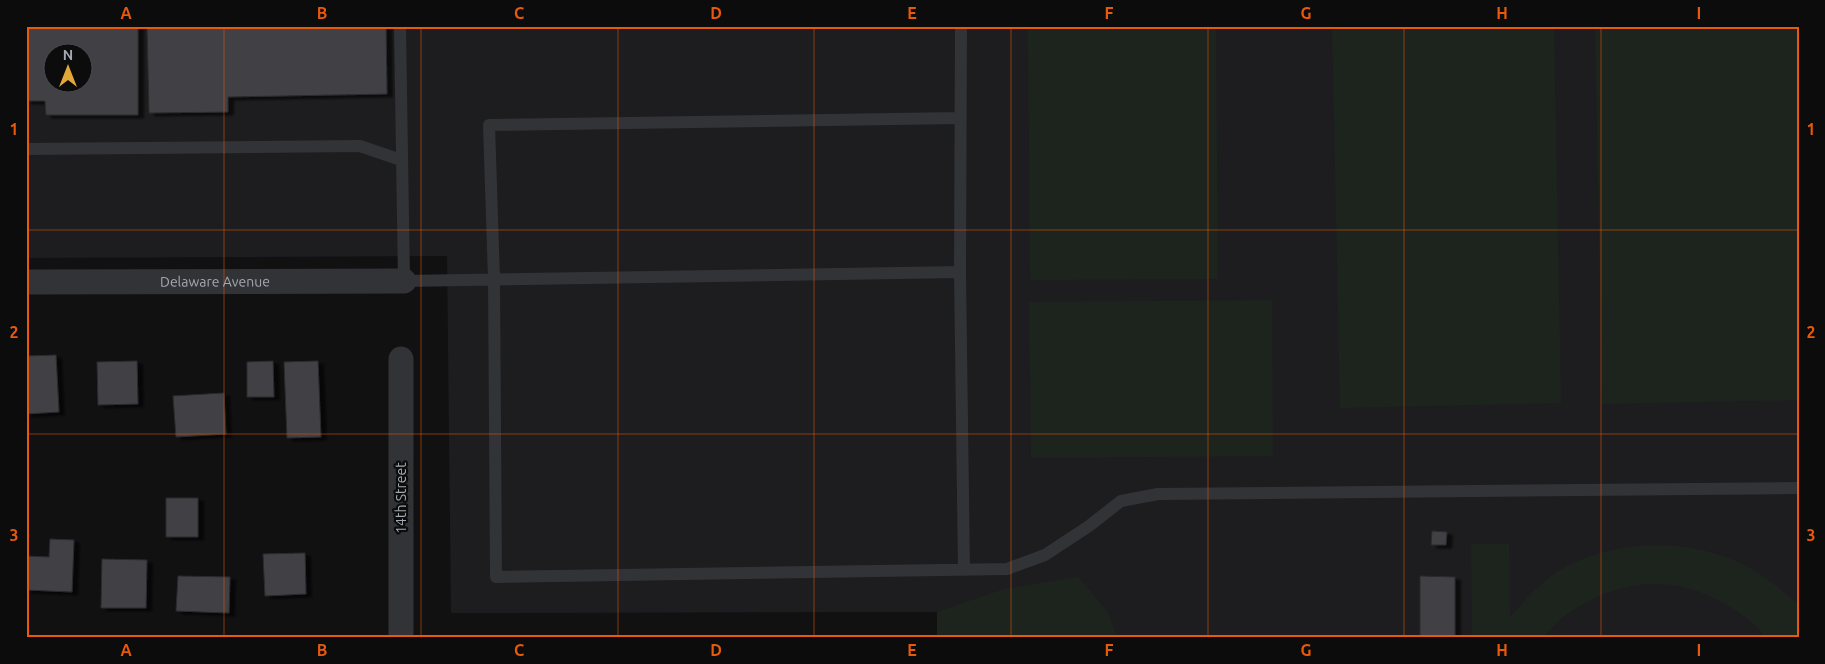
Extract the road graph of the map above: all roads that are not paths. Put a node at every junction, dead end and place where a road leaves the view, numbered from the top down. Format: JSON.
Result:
{"nodes":[{"id":1,"x":400,"y":26,"type":"edge"},
{"id":2,"x":960,"y":26,"type":"edge"},
{"id":3,"x":960,"y":118,"type":"junction"},
{"id":4,"x":26,"y":149,"type":"edge"},
{"id":5,"x":401,"y":160,"type":"junction"},
{"id":6,"x":960,"y":272,"type":"junction"},
{"id":7,"x":494,"y":279,"type":"junction"},
{"id":8,"x":404,"y":281,"type":"junction"},
{"id":9,"x":26,"y":282,"type":"edge"},
{"id":10,"x":401,"y":359,"type":"dead end"},
{"id":11,"x":1799,"y":488,"type":"edge"},
{"id":12,"x":964,"y":570,"type":"junction"},
{"id":13,"x":401,"y":638,"type":"edge"}],
"edges":[{"from":1,"to":5,"type":"lane"},
{"from":2,"to":3,"type":"lane"},
{"from":3,"to":6,"type":"lane"},
{"from":3,"to":7,"type":"lane"},
{"from":4,"to":5,"type":"lane"},
{"from":5,"to":8,"type":"lane"},
{"from":6,"to":7,"type":"lane"},
{"from":6,"to":12,"type":"lane"},
{"from":7,"to":8,"type":"lane"},
{"from":7,"to":12,"type":"lane"},
{"from":8,"to":9,"type":"street","name":"Delaware Avenue"},
{"from":10,"to":13,"type":"street","name":"14th Street"},
{"from":11,"to":12,"type":"lane"}]}
